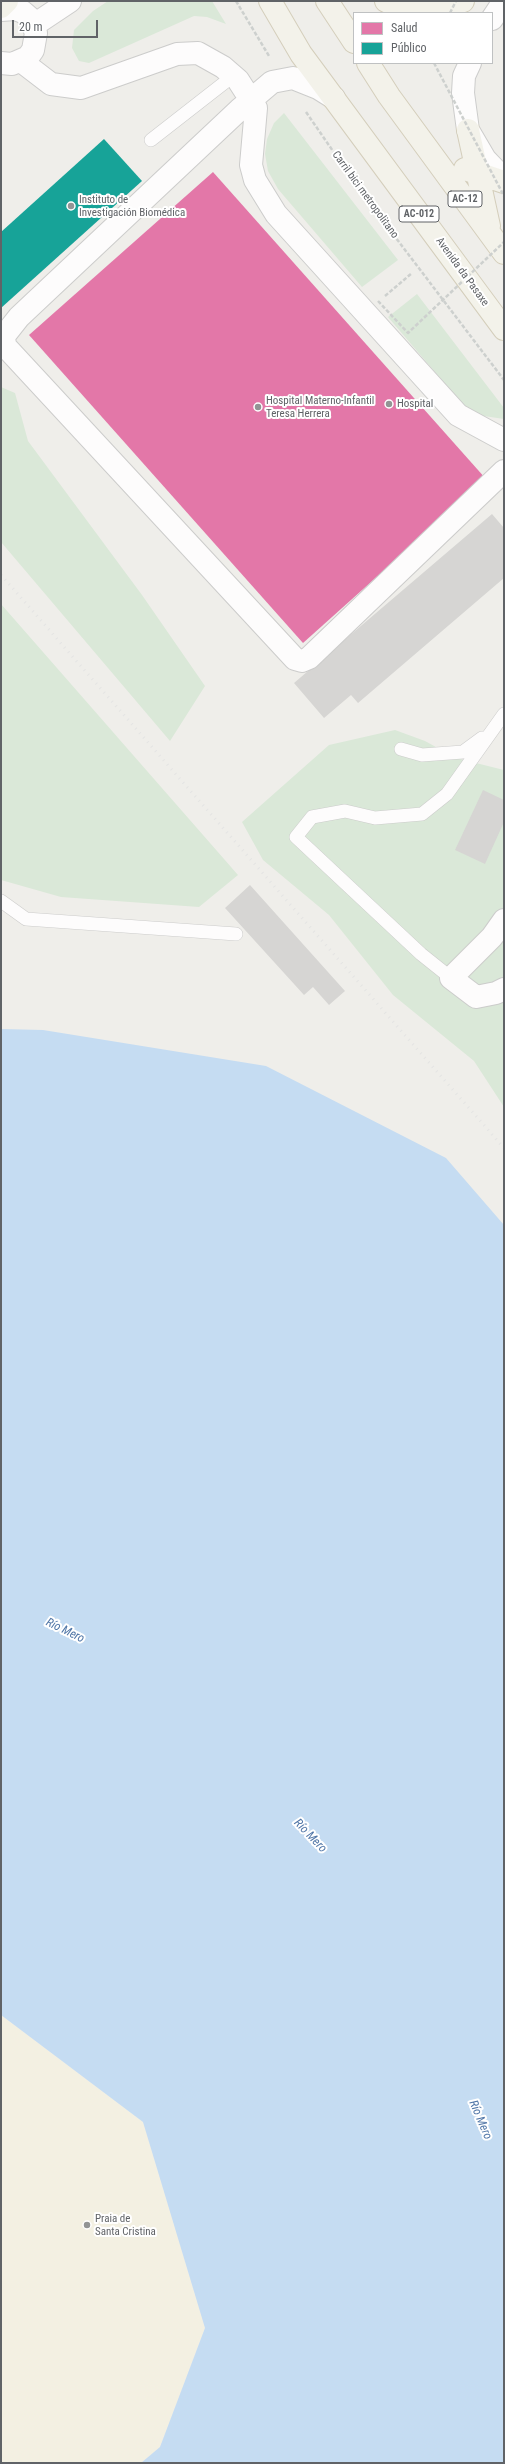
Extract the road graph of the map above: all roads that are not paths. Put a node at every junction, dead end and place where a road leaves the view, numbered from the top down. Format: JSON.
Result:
{"nodes":[{"id":1,"x":7,"y":1,"type":"edge"},
{"id":2,"x":70,"y":1,"type":"edge"},
{"id":3,"x":270,"y":1,"type":"edge"},
{"id":4,"x":327,"y":1,"type":"edge"},
{"id":5,"x":386,"y":1,"type":"edge"},
{"id":6,"x":463,"y":1,"type":"edge"},
{"id":7,"x":504,"y":1,"type":"edge"},
{"id":8,"x":1,"y":9,"type":"edge"},
{"id":9,"x":493,"y":18,"type":"edge"},
{"id":10,"x":34,"y":25,"type":"junction"},
{"id":11,"x":353,"y":40,"type":"edge"},
{"id":12,"x":369,"y":64,"type":"edge"},
{"id":13,"x":470,"y":64,"type":"edge"},
{"id":14,"x":6,"y":65,"type":"edge"},
{"id":15,"x":233,"y":76,"type":"junction"},
{"id":16,"x":334,"y":98,"type":"junction"},
{"id":17,"x":252,"y":99,"type":"junction"},
{"id":18,"x":468,"y":130,"type":"junction"},
{"id":19,"x":151,"y":140,"type":"dead end"},
{"id":20,"x":438,"y":163,"type":"junction"},
{"id":21,"x":477,"y":172,"type":"junction"},
{"id":22,"x":504,"y":180,"type":"edge"},
{"id":23,"x":498,"y":238,"type":"edge"},
{"id":24,"x":504,"y":252,"type":"edge"},
{"id":25,"x":504,"y":329,"type":"edge"},
{"id":26,"x":504,"y":440,"type":"edge"},
{"id":27,"x":504,"y":471,"type":"edge"},
{"id":28,"x":504,"y":714,"type":"edge"},
{"id":29,"x":489,"y":733,"type":"junction"},
{"id":30,"x":401,"y":748,"type":"dead end"},
{"id":31,"x":1,"y":900,"type":"edge"},
{"id":32,"x":504,"y":920,"type":"edge"},
{"id":33,"x":236,"y":934,"type":"dead end"},
{"id":34,"x":451,"y":978,"type":"junction"},
{"id":35,"x":504,"y":989,"type":"edge"}],
"edges":[{"from":1,"to":8,"type":"main road"},
{"from":2,"to":10,"type":"street"},
{"from":3,"to":16,"type":"main road","name":"Avenida da Pasaxe","number":"AC-012"},
{"from":4,"to":11,"type":"main road"},
{"from":5,"to":6,"type":"main road"},
{"from":7,"to":9,"type":"street"},
{"from":8,"to":10,"type":"street"},
{"from":10,"to":14,"type":"street"},
{"from":12,"to":20,"type":"main road"},
{"from":13,"to":18,"type":"street"},
{"from":14,"to":15,"type":"street"},
{"from":15,"to":17,"type":"street"},
{"from":15,"to":19,"type":"lane"},
{"from":16,"to":17,"type":"street","name":"Avenida da Pasaxe"},
{"from":16,"to":25,"type":"main road","name":"Avenida da Pasaxe","number":"AC-012"},
{"from":17,"to":26,"type":"street"},
{"from":17,"to":27,"type":"street"},
{"from":18,"to":21,"type":"main road"},
{"from":18,"to":22,"type":"street"},
{"from":20,"to":21,"type":"main road"},
{"from":20,"to":23,"type":"main road","number":"AC-12"},
{"from":21,"to":22,"type":"main road"},
{"from":21,"to":23,"type":"main road"},
{"from":23,"to":24,"type":"main road"},
{"from":28,"to":29,"type":"lane"},
{"from":29,"to":30,"type":"lane"},
{"from":29,"to":34,"type":"lane"},
{"from":31,"to":33,"type":"lane"},
{"from":32,"to":34,"type":"street"},
{"from":34,"to":35,"type":"street"}]}
